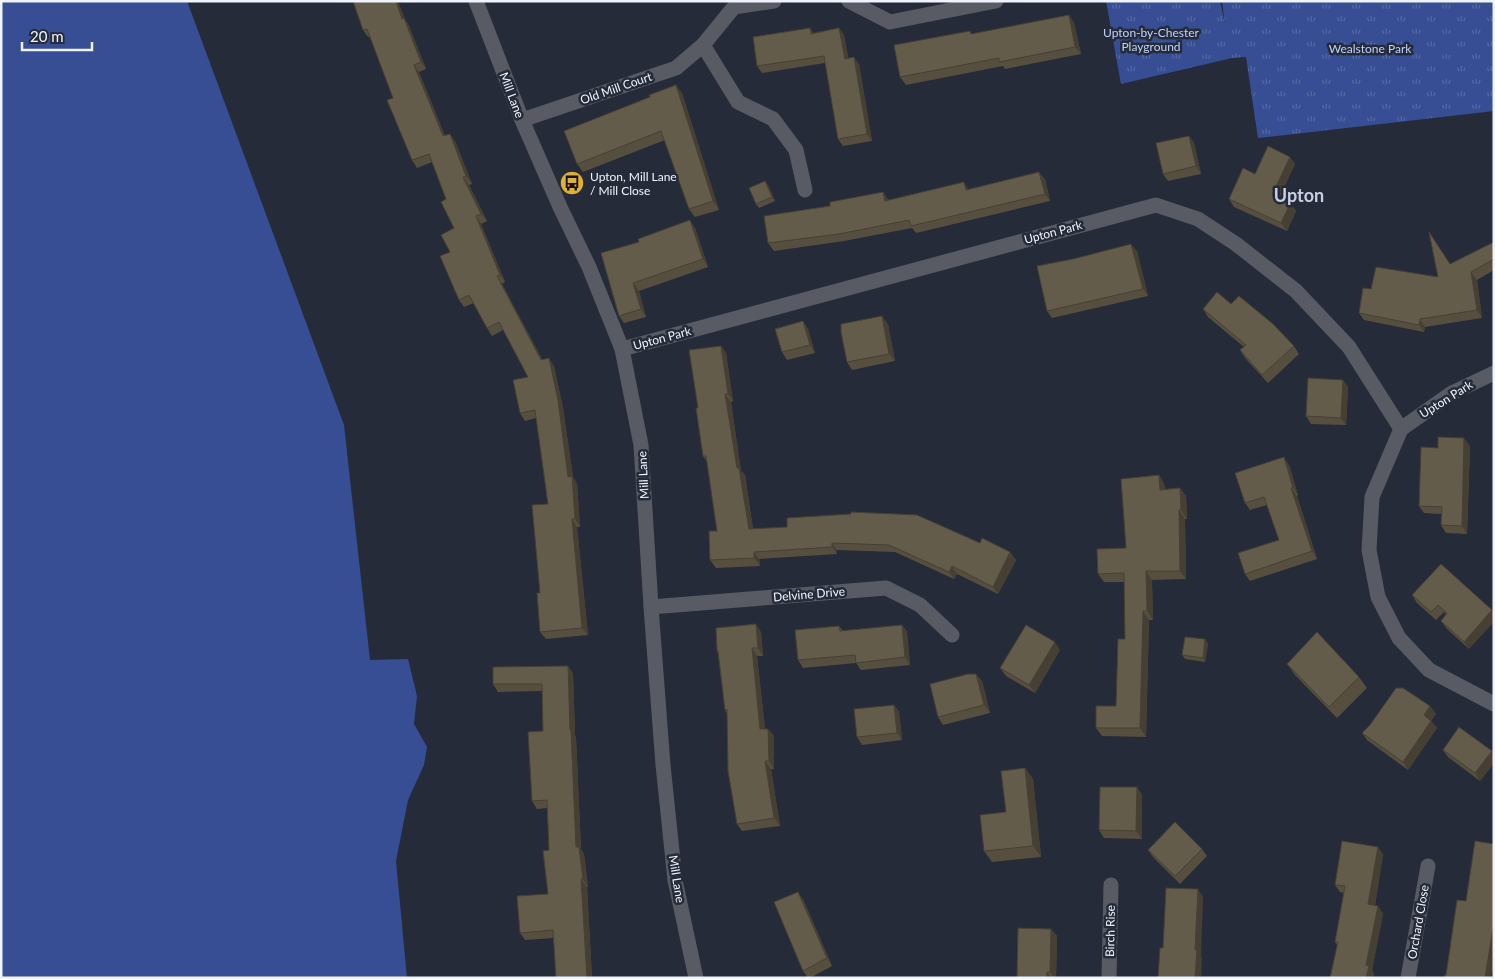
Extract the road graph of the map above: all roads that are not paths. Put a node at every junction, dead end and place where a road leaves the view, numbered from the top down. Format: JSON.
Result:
{"nodes":[{"id":1,"x":476,"y":1,"type":"edge"},
{"id":2,"x":774,"y":1,"type":"edge"},
{"id":3,"x":849,"y":1,"type":"edge"},
{"id":4,"x":996,"y":1,"type":"edge"},
{"id":5,"x":703,"y":44,"type":"junction"},
{"id":6,"x":522,"y":120,"type":"junction"},
{"id":7,"x":805,"y":190,"type":"dead end"},
{"id":8,"x":622,"y":349,"type":"junction"},
{"id":9,"x":1494,"y":373,"type":"edge"},
{"id":10,"x":1400,"y":429,"type":"junction"},
{"id":11,"x":651,"y":607,"type":"junction"},
{"id":12,"x":952,"y":635,"type":"dead end"},
{"id":13,"x":1494,"y":704,"type":"edge"},
{"id":14,"x":1428,"y":866,"type":"dead end"},
{"id":15,"x":1111,"y":885,"type":"dead end"},
{"id":16,"x":696,"y":978,"type":"edge"},
{"id":17,"x":1109,"y":978,"type":"edge"},
{"id":18,"x":1408,"y":978,"type":"edge"}],
"edges":[{"from":1,"to":6,"type":"street","name":"Mill Lane"},
{"from":2,"to":5,"type":"street","name":"Old Mill Court"},
{"from":3,"to":4,"type":"street"},
{"from":5,"to":6,"type":"street","name":"Old Mill Court"},
{"from":5,"to":7,"type":"street"},
{"from":6,"to":8,"type":"street","name":"Mill Lane"},
{"from":8,"to":10,"type":"street","name":"Upton Park"},
{"from":8,"to":11,"type":"street","name":"Mill Lane"},
{"from":9,"to":10,"type":"street","name":"Upton Park"},
{"from":10,"to":13,"type":"street"},
{"from":11,"to":12,"type":"street","name":"Delvine Drive"},
{"from":11,"to":16,"type":"street","name":"Mill Lane"},
{"from":14,"to":18,"type":"street","name":"Orchard Close"},
{"from":15,"to":17,"type":"street","name":"Birch Rise"}]}
